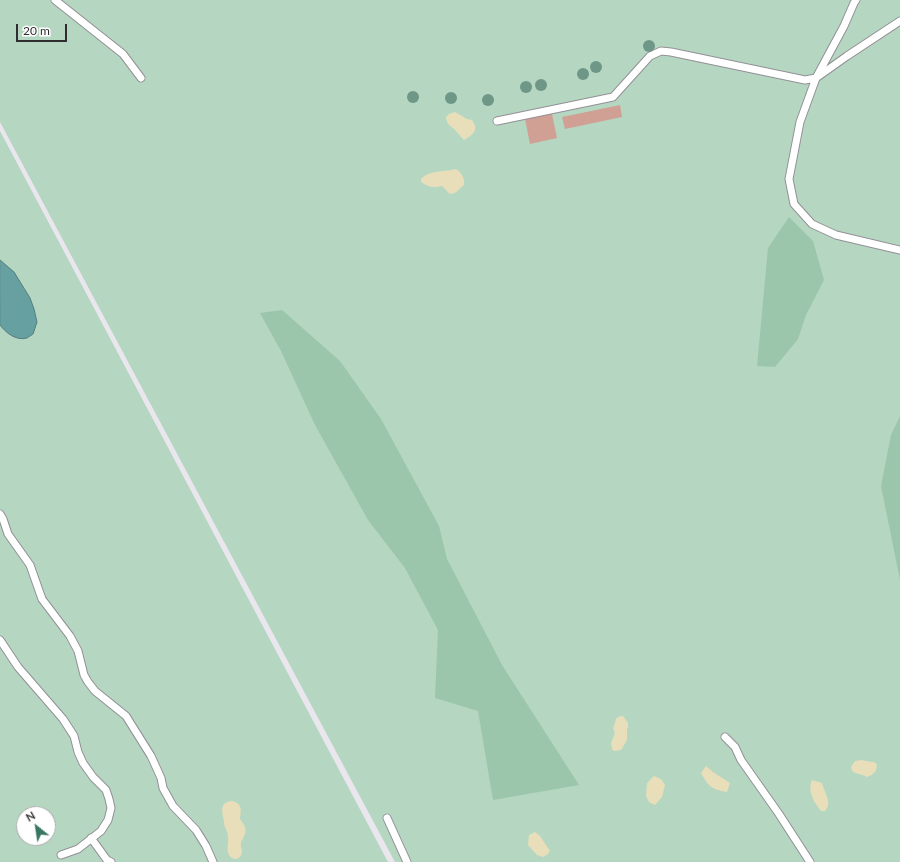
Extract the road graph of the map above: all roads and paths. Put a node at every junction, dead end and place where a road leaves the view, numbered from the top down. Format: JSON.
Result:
{"nodes":[{"id":1,"x":54,"y":0,"type":"edge"},
{"id":2,"x":853,"y":1,"type":"edge"},
{"id":3,"x":900,"y":21,"type":"edge"},
{"id":4,"x":141,"y":78,"type":"dead end"},
{"id":5,"x":816,"y":78,"type":"junction"},
{"id":6,"x":497,"y":121,"type":"dead end"},
{"id":7,"x":900,"y":250,"type":"edge"},
{"id":8,"x":0,"y":514,"type":"edge"},
{"id":9,"x":0,"y":640,"type":"edge"},
{"id":10,"x":725,"y":737,"type":"dead end"},
{"id":11,"x":387,"y":818,"type":"dead end"},
{"id":12,"x":91,"y":838,"type":"junction"},
{"id":13,"x":61,"y":855,"type":"dead end"},
{"id":14,"x":111,"y":862,"type":"edge"},
{"id":15,"x":213,"y":862,"type":"edge"},
{"id":16,"x":407,"y":862,"type":"edge"},
{"id":17,"x":810,"y":862,"type":"edge"}],
"edges":[{"from":1,"to":4,"type":"lane"},
{"from":2,"to":5,"type":"lane"},
{"from":3,"to":5,"type":"lane"},
{"from":5,"to":6,"type":"lane"},
{"from":5,"to":7,"type":"lane"},
{"from":8,"to":15,"type":"lane"},
{"from":9,"to":12,"type":"lane"},
{"from":10,"to":17,"type":"lane"},
{"from":11,"to":16,"type":"lane"},
{"from":12,"to":13,"type":"lane"},
{"from":12,"to":14,"type":"lane"}]}
